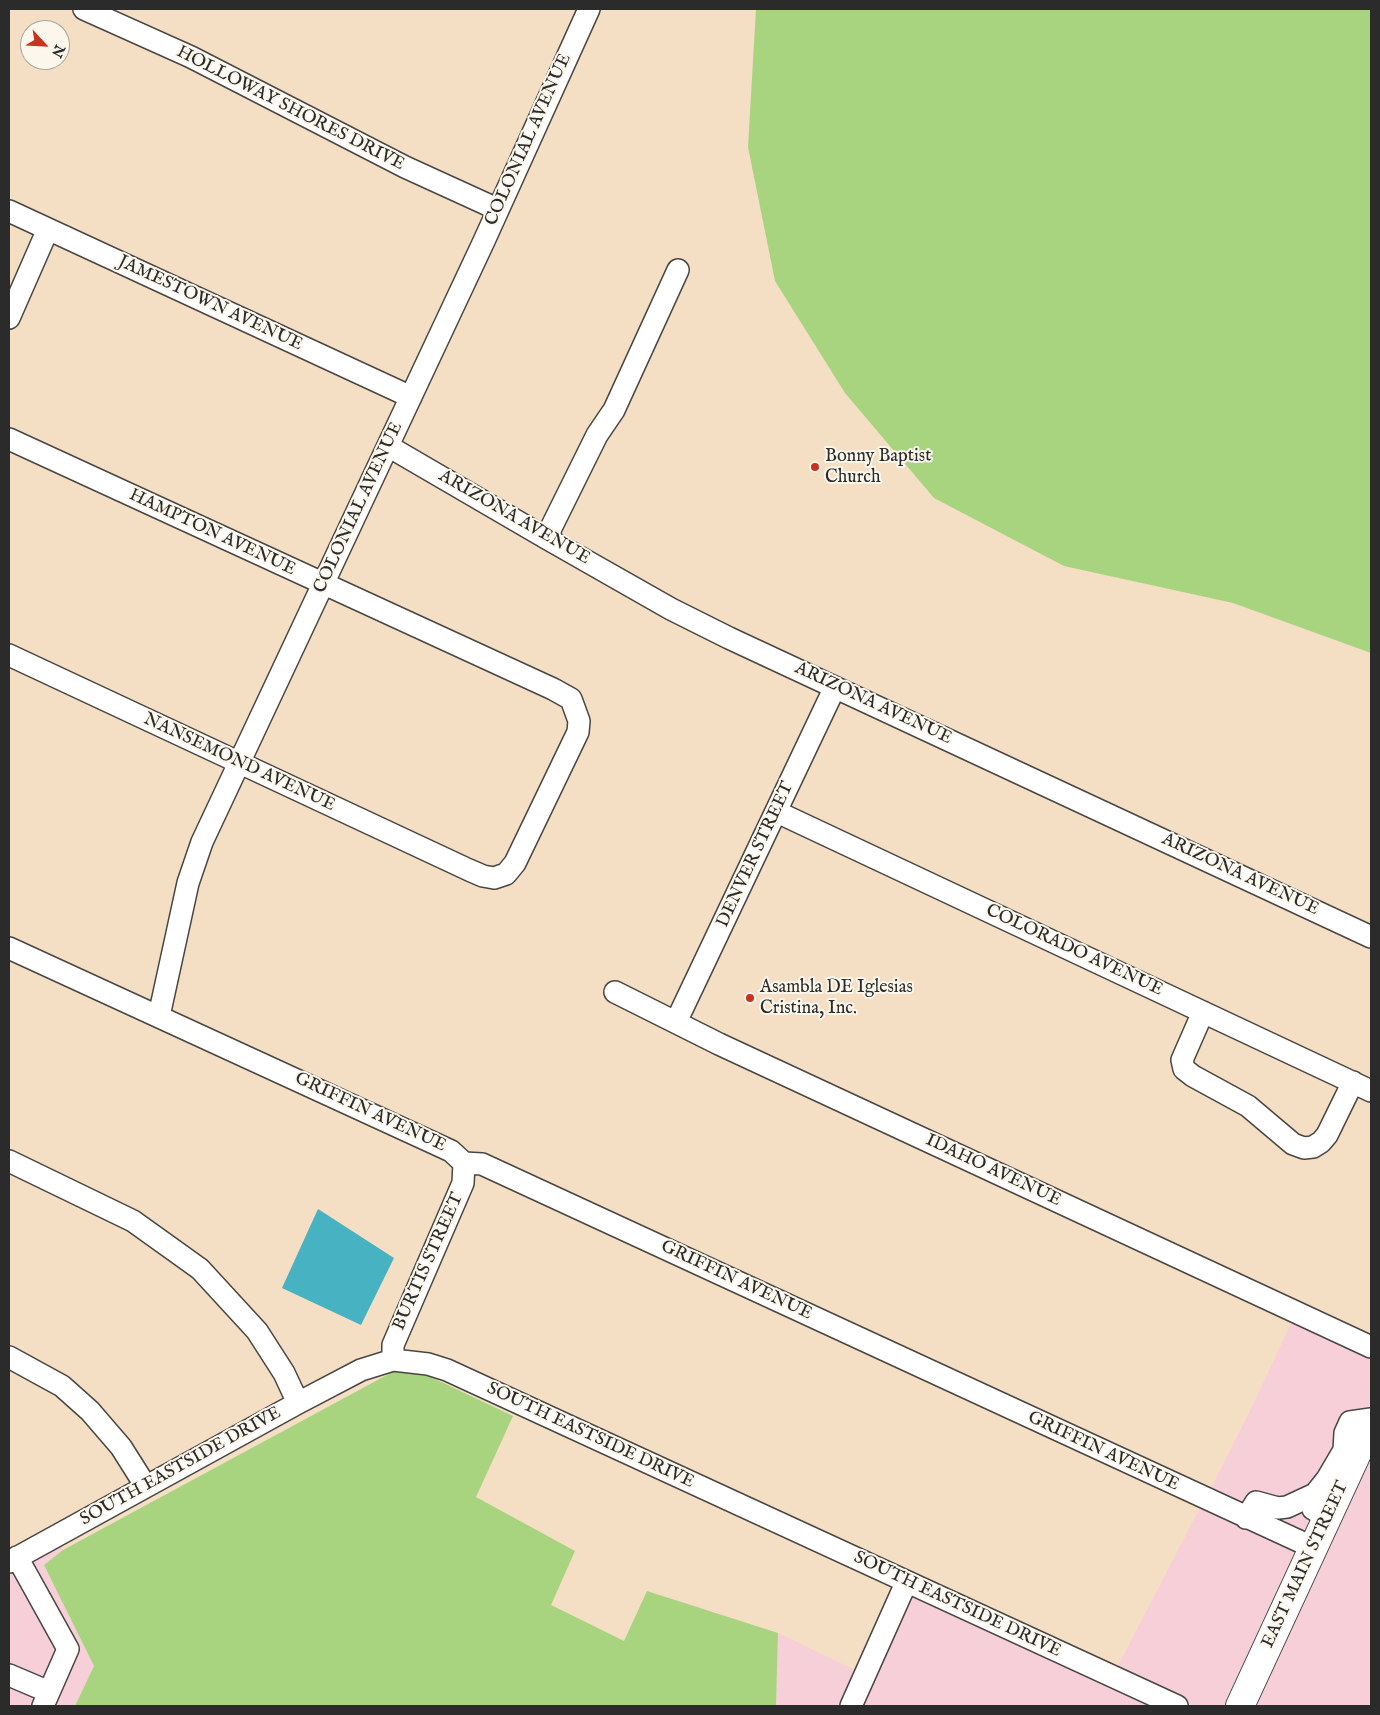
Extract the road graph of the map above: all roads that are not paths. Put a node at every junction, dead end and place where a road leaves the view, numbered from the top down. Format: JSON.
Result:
{"nodes":[{"id":1,"x":84,"y":9,"type":"edge"},
{"id":2,"x":589,"y":9,"type":"edge"},
{"id":3,"x":497,"y":208,"type":"junction"},
{"id":4,"x":9,"y":211,"type":"edge"},
{"id":5,"x":48,"y":229,"type":"junction"},
{"id":6,"x":678,"y":270,"type":"dead end"},
{"id":7,"x":9,"y":318,"type":"edge"},
{"id":8,"x":411,"y":397,"type":"junction"},
{"id":9,"x":9,"y":439,"type":"edge"},
{"id":10,"x":388,"y":446,"type":"junction"},
{"id":11,"x":546,"y":538,"type":"junction"},
{"id":12,"x":322,"y":584,"type":"junction"},
{"id":13,"x":9,"y":655,"type":"edge"},
{"id":14,"x":497,"y":664,"type":"joint"},
{"id":15,"x":835,"y":688,"type":"junction"},
{"id":16,"x":239,"y":764,"type":"junction"},
{"id":17,"x":777,"y":812,"type":"junction"},
{"id":18,"x":1371,"y":937,"type":"edge"},
{"id":19,"x":9,"y":948,"type":"edge"},
{"id":20,"x":616,"y":992,"type":"dead end"},
{"id":21,"x":1204,"y":1012,"type":"junction"},
{"id":22,"x":158,"y":1016,"type":"junction"},
{"id":23,"x":676,"y":1022,"type":"junction"},
{"id":24,"x":1362,"y":1086,"type":"edge"},
{"id":25,"x":9,"y":1161,"type":"edge"},
{"id":26,"x":464,"y":1163,"type":"junction"},
{"id":27,"x":1371,"y":1347,"type":"edge"},
{"id":28,"x":9,"y":1357,"type":"edge"},
{"id":29,"x":393,"y":1360,"type":"junction"},
{"id":30,"x":298,"y":1403,"type":"junction"},
{"id":31,"x":1362,"y":1430,"type":"edge"},
{"id":32,"x":145,"y":1485,"type":"junction"},
{"id":33,"x":1314,"y":1494,"type":"junction"},
{"id":34,"x":1246,"y":1518,"type":"junction"},
{"id":35,"x":1328,"y":1518,"type":"junction"},
{"id":36,"x":1314,"y":1548,"type":"junction"},
{"id":37,"x":13,"y":1559,"type":"edge"},
{"id":38,"x":906,"y":1583,"type":"junction"},
{"id":39,"x":9,"y":1675,"type":"edge"},
{"id":40,"x":46,"y":1699,"type":"edge"},
{"id":41,"x":851,"y":1706,"type":"edge"},
{"id":42,"x":1176,"y":1706,"type":"edge"},
{"id":43,"x":1240,"y":1706,"type":"edge"}],
"edges":[{"from":1,"to":3,"type":"street","name":"HOLLOWAY SHORES DRIVE"},
{"from":2,"to":3,"type":"street","name":"COLONIAL AVENUE"},
{"from":3,"to":8,"type":"street","name":"COLONIAL AVENUE"},
{"from":4,"to":5,"type":"street","name":"JAMESTOWN AVENUE"},
{"from":5,"to":7,"type":"street"},
{"from":5,"to":8,"type":"street","name":"JAMESTOWN AVENUE"},
{"from":6,"to":11,"type":"street"},
{"from":8,"to":10,"type":"street","name":"COLONIAL AVENUE"},
{"from":9,"to":12,"type":"street","name":"HAMPTON AVENUE"},
{"from":10,"to":11,"type":"street","name":"ARIZONA AVENUE"},
{"from":10,"to":12,"type":"street","name":"COLONIAL AVENUE"},
{"from":11,"to":15,"type":"street","name":"ARIZONA AVENUE"},
{"from":12,"to":14,"type":"street","name":"HAMPTON AVENUE"},
{"from":12,"to":16,"type":"street","name":"COLONIAL AVENUE"},
{"from":13,"to":16,"type":"street","name":"NANSEMOND AVENUE"},
{"from":14,"to":16,"type":"street","name":"NANSEMOND AVENUE"},
{"from":15,"to":17,"type":"street","name":"DENVER STREET"},
{"from":15,"to":18,"type":"street","name":"ARIZONA AVENUE"},
{"from":16,"to":22,"type":"street","name":"COLONIAL AVENUE"},
{"from":17,"to":21,"type":"street","name":"COLORADO AVENUE"},
{"from":17,"to":23,"type":"street","name":"DENVER STREET"},
{"from":19,"to":22,"type":"street","name":"GRIFFIN AVENUE"},
{"from":20,"to":23,"type":"street","name":"IDAHO AVENUE"},
{"from":21,"to":24,"type":"street","name":"COLORADO AVENUE"},
{"from":21,"to":24,"type":"street"},
{"from":22,"to":26,"type":"street","name":"GRIFFIN AVENUE"},
{"from":23,"to":27,"type":"street","name":"IDAHO AVENUE"},
{"from":25,"to":30,"type":"street"},
{"from":26,"to":29,"type":"street","name":"BURTIS STREET"},
{"from":26,"to":34,"type":"street","name":"GRIFFIN AVENUE"},
{"from":28,"to":32,"type":"street"},
{"from":29,"to":30,"type":"street","name":"SOUTH EASTSIDE DRIVE"},
{"from":29,"to":38,"type":"street","name":"SOUTH EASTSIDE DRIVE"},
{"from":30,"to":32,"type":"street","name":"SOUTH EASTSIDE DRIVE"},
{"from":31,"to":33,"type":"street"},
{"from":31,"to":35,"type":"main road","name":"EAST MAIN STREET"},
{"from":32,"to":37,"type":"street","name":"SOUTH EASTSIDE DRIVE"},
{"from":33,"to":34,"type":"street"},
{"from":33,"to":35,"type":"street"},
{"from":34,"to":36,"type":"street","name":"GRIFFIN AVENUE"},
{"from":35,"to":36,"type":"main road","name":"EAST MAIN STREET"},
{"from":36,"to":43,"type":"main road","name":"EAST MAIN STREET"},
{"from":37,"to":40,"type":"street"},
{"from":38,"to":41,"type":"street"},
{"from":38,"to":42,"type":"street","name":"SOUTH EASTSIDE DRIVE"},
{"from":39,"to":40,"type":"street"}]}
